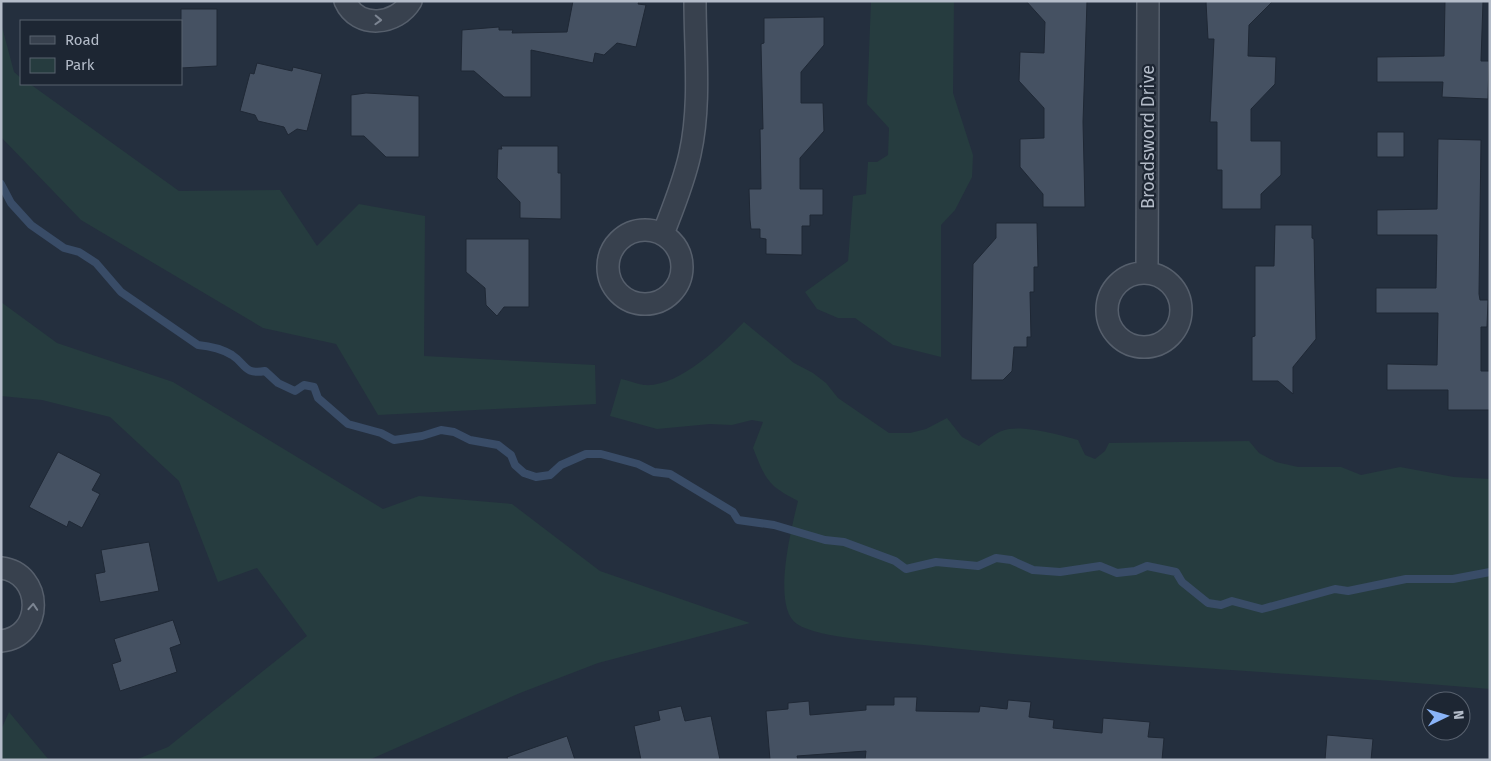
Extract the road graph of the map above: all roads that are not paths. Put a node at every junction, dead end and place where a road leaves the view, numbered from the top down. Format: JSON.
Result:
{"nodes":[{"id":1,"x":345,"y":1,"type":"edge"},
{"id":2,"x":411,"y":1,"type":"edge"},
{"id":3,"x":695,"y":1,"type":"edge"},
{"id":4,"x":1148,"y":1,"type":"edge"},
{"id":5,"x":662,"y":234,"type":"dead end"},
{"id":6,"x":1147,"y":272,"type":"dead end"},
{"id":7,"x":1,"y":568,"type":"edge"},
{"id":8,"x":1,"y":641,"type":"edge"}],
"edges":[{"from":1,"to":2,"type":"street","one_way":true},
{"from":3,"to":5,"type":"street"},
{"from":4,"to":6,"type":"street","name":"Broadsword Drive"},
{"from":8,"to":7,"type":"street","one_way":true}]}
